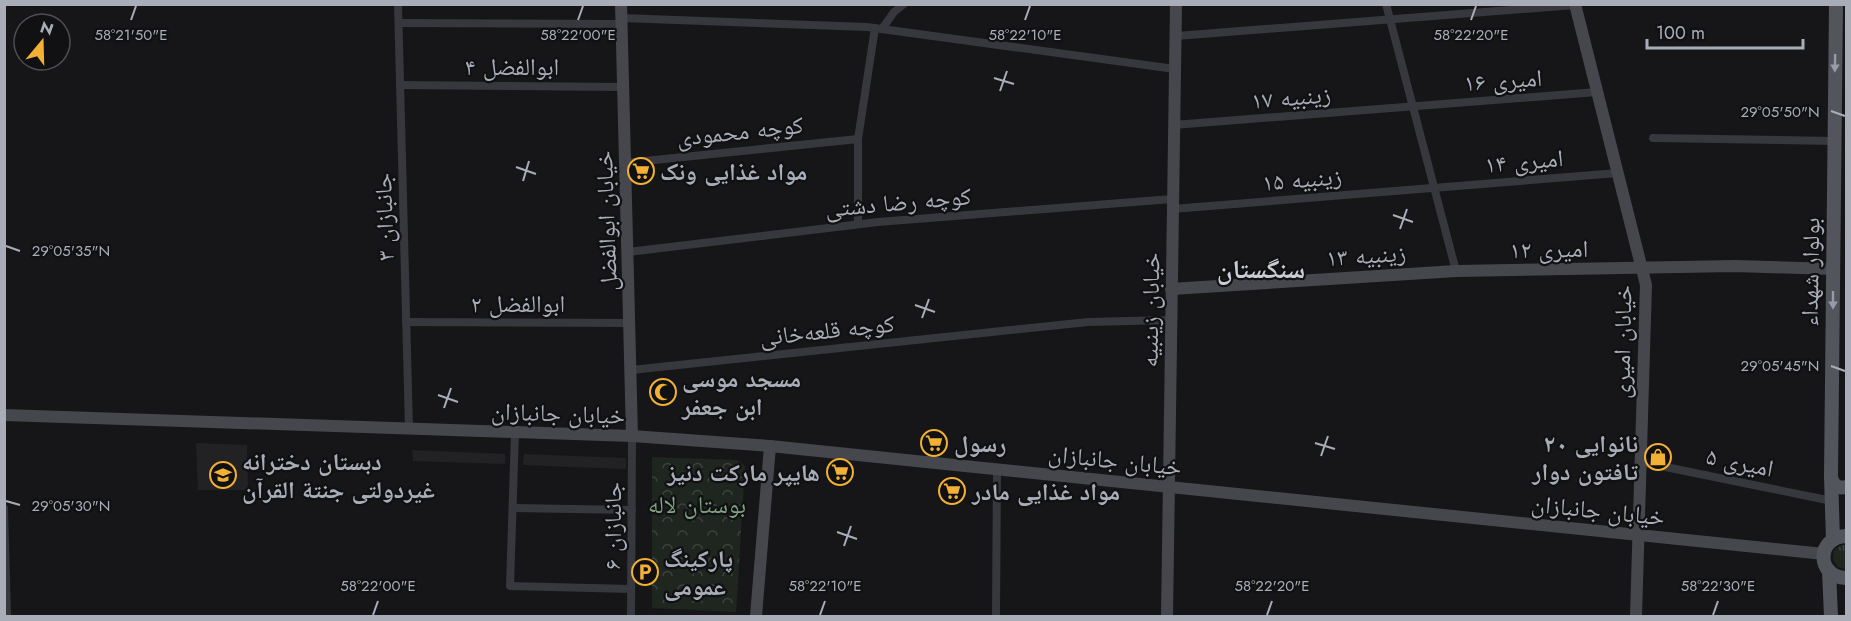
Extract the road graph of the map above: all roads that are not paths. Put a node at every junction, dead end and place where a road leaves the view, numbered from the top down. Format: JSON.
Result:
{"nodes":[{"id":1,"x":398,"y":4,"type":"edge"},
{"id":2,"x":621,"y":4,"type":"edge"},
{"id":3,"x":904,"y":4,"type":"edge"},
{"id":4,"x":1176,"y":4,"type":"edge"},
{"id":5,"x":1386,"y":4,"type":"edge"},
{"id":6,"x":1836,"y":4,"type":"edge"},
{"id":7,"x":1575,"y":5,"type":"edge"},
{"id":8,"x":1390,"y":19,"type":"junction"},
{"id":9,"x":622,"y":21,"type":"junction"},
{"id":10,"x":399,"y":23,"type":"junction"},
{"id":11,"x":879,"y":29,"type":"junction"},
{"id":12,"x":1176,"y":36,"type":"junction"},
{"id":13,"x":1175,"y":69,"type":"junction"},
{"id":14,"x":400,"y":85,"type":"junction"},
{"id":15,"x":623,"y":87,"type":"junction"},
{"id":16,"x":1597,"y":92,"type":"junction"},
{"id":17,"x":1413,"y":106,"type":"junction"},
{"id":18,"x":1173,"y":125,"type":"junction"},
{"id":19,"x":1653,"y":138,"type":"dead end"},
{"id":20,"x":858,"y":139,"type":"junction"},
{"id":21,"x":1834,"y":141,"type":"junction"},
{"id":22,"x":625,"y":163,"type":"junction"},
{"id":23,"x":1618,"y":173,"type":"junction"},
{"id":24,"x":1434,"y":188,"type":"junction"},
{"id":25,"x":1172,"y":204,"type":"junction"},
{"id":26,"x":858,"y":224,"type":"junction"},
{"id":27,"x":628,"y":252,"type":"junction"},
{"id":28,"x":1642,"y":268,"type":"junction"},
{"id":29,"x":1833,"y":269,"type":"junction"},
{"id":30,"x":1456,"y":271,"type":"junction"},
{"id":31,"x":1171,"y":289,"type":"junction"},
{"id":32,"x":1171,"y":320,"type":"junction"},
{"id":33,"x":406,"y":322,"type":"junction"},
{"id":34,"x":629,"y":323,"type":"junction"},
{"id":35,"x":631,"y":370,"type":"junction"},
{"id":36,"x":4,"y":415,"type":"edge"},
{"id":37,"x":409,"y":429,"type":"junction"},
{"id":38,"x":515,"y":432,"type":"junction"},
{"id":39,"x":632,"y":436,"type":"junction"},
{"id":40,"x":770,"y":446,"type":"junction"},
{"id":41,"x":1641,"y":462,"type":"junction"},
{"id":42,"x":997,"y":469,"type":"junction"},
{"id":43,"x":1831,"y":476,"type":"junction"},
{"id":44,"x":1169,"y":487,"type":"junction"},
{"id":45,"x":1846,"y":487,"type":"edge"},
{"id":46,"x":1832,"y":501,"type":"junction"},
{"id":47,"x":4,"y":508,"type":"edge"},
{"id":48,"x":513,"y":508,"type":"junction"},
{"id":49,"x":632,"y":510,"type":"junction"},
{"id":50,"x":5,"y":533,"type":"edge"},
{"id":51,"x":1638,"y":535,"type":"junction"},
{"id":52,"x":1840,"y":538,"type":"edge"},
{"id":53,"x":1824,"y":554,"type":"junction"},
{"id":54,"x":1829,"y":571,"type":"junction"},
{"id":55,"x":1846,"y":578,"type":"edge"},
{"id":56,"x":631,"y":589,"type":"junction"},
{"id":57,"x":7,"y":616,"type":"edge"},
{"id":58,"x":631,"y":616,"type":"edge"},
{"id":59,"x":756,"y":616,"type":"edge"},
{"id":60,"x":996,"y":616,"type":"edge"},
{"id":61,"x":1167,"y":616,"type":"edge"},
{"id":62,"x":1636,"y":616,"type":"edge"},
{"id":63,"x":1831,"y":616,"type":"edge"}],
"edges":[{"from":1,"to":10,"type":"street","name":"جانبازان ۳"},
{"from":2,"to":9,"type":"street","name":"خیابان ابوالفضل"},
{"from":3,"to":11,"type":"street"},
{"from":4,"to":12,"type":"street","name":"خیابان زینبیه"},
{"from":5,"to":8,"type":"street"},
{"from":6,"to":21,"type":"main road","name":"بولوار شهداء","one_way":true},
{"from":7,"to":8,"type":"street"},
{"from":7,"to":16,"type":"street","name":"خیابان امیری"},
{"from":8,"to":12,"type":"street"},
{"from":8,"to":17,"type":"street"},
{"from":9,"to":10,"type":"street"},
{"from":9,"to":11,"type":"street"},
{"from":9,"to":15,"type":"street","name":"خیابان ابوالفضل"},
{"from":10,"to":14,"type":"street","name":"جانبازان ۳"},
{"from":11,"to":13,"type":"street"},
{"from":11,"to":20,"type":"street"},
{"from":12,"to":13,"type":"street","name":"خیابان زینبیه"},
{"from":13,"to":18,"type":"street","name":"خیابان زینبیه"},
{"from":14,"to":15,"type":"street","name":"ابوالفضل ۴"},
{"from":14,"to":33,"type":"street","name":"جانبازان ۳"},
{"from":15,"to":22,"type":"street","name":"خیابان ابوالفضل"},
{"from":16,"to":17,"type":"street","name":"امیری ۱۶"},
{"from":16,"to":23,"type":"street","name":"خیابان امیری"},
{"from":17,"to":18,"type":"street","name":"زینبیه ۱۷"},
{"from":17,"to":24,"type":"street"},
{"from":18,"to":25,"type":"street","name":"خیابان زینبیه"},
{"from":19,"to":21,"type":"street"},
{"from":20,"to":22,"type":"street","name":"کوچه محمودی"},
{"from":20,"to":26,"type":"street"},
{"from":21,"to":29,"type":"main road","name":"بولوار شهداء"},
{"from":22,"to":27,"type":"street","name":"خیابان ابوالفضل"},
{"from":23,"to":24,"type":"street","name":"امیری ۱۴"},
{"from":23,"to":28,"type":"street","name":"خیابان امیری"},
{"from":24,"to":25,"type":"street","name":"زینبیه ۱۵"},
{"from":24,"to":30,"type":"street"},
{"from":25,"to":26,"type":"street","name":"کوچه رضا دشتی"},
{"from":25,"to":31,"type":"street","name":"خیابان زینبیه"},
{"from":26,"to":27,"type":"street","name":"کوچه رضا دشتی"},
{"from":27,"to":34,"type":"street","name":"خیابان ابوالفضل"},
{"from":28,"to":29,"type":"street","name":"امیری ۱۲"},
{"from":28,"to":30,"type":"street","name":"امیری ۱۲"},
{"from":28,"to":41,"type":"street","name":"خیابان امیری"},
{"from":29,"to":43,"type":"main road","name":"بولوار شهداء","one_way":true},
{"from":30,"to":31,"type":"street","name":"زینبیه ۱۳"},
{"from":31,"to":32,"type":"street","name":"خیابان زینبیه"},
{"from":32,"to":35,"type":"street","name":"کوچه قلعه‌خانی"},
{"from":32,"to":44,"type":"street","name":"خیابان زینبیه"},
{"from":33,"to":34,"type":"street","name":"ابوالفضل ۲"},
{"from":33,"to":37,"type":"street","name":"جانبازان ۳"},
{"from":34,"to":35,"type":"street","name":"خیابان ابوالفضل"},
{"from":35,"to":39,"type":"street","name":"خیابان ابوالفضل"},
{"from":36,"to":37,"type":"street","name":"خیابان جانبازان"},
{"from":37,"to":38,"type":"street","name":"خیابان جانبازان"},
{"from":38,"to":39,"type":"street","name":"خیابان جانبازان"},
{"from":38,"to":48,"type":"street"},
{"from":39,"to":40,"type":"street","name":"خیابان جانبازان"},
{"from":39,"to":49,"type":"street","name":"جانبازان ۶"},
{"from":40,"to":42,"type":"street","name":"خیابان جانبازان"},
{"from":40,"to":59,"type":"street"},
{"from":41,"to":46,"type":"street","name":"امیری ۵"},
{"from":41,"to":51,"type":"street","name":"خیابان امیری"},
{"from":42,"to":44,"type":"street","name":"خیابان جانبازان"},
{"from":42,"to":60,"type":"street"},
{"from":43,"to":45,"type":"main road"},
{"from":43,"to":46,"type":"main road","name":"بولوار شهداء"},
{"from":44,"to":51,"type":"street","name":"خیابان جانبازان"},
{"from":44,"to":61,"type":"street","name":"خیابان زینبیه"},
{"from":46,"to":52,"type":"main road","name":"بولوار شهداء"},
{"from":47,"to":50,"type":"street"},
{"from":48,"to":49,"type":"street"},
{"from":48,"to":56,"type":"street"},
{"from":49,"to":56,"type":"street","name":"جانبازان ۶"},
{"from":50,"to":57,"type":"street"},
{"from":51,"to":53,"type":"street","name":"خیابان جانبازان"},
{"from":51,"to":62,"type":"street","name":"خیابان امیری"},
{"from":52,"to":53,"type":"main road"},
{"from":53,"to":54,"type":"main road"},
{"from":54,"to":55,"type":"main road"},
{"from":54,"to":63,"type":"main road"},
{"from":56,"to":58,"type":"street","name":"جانبازان ۶"}]}
